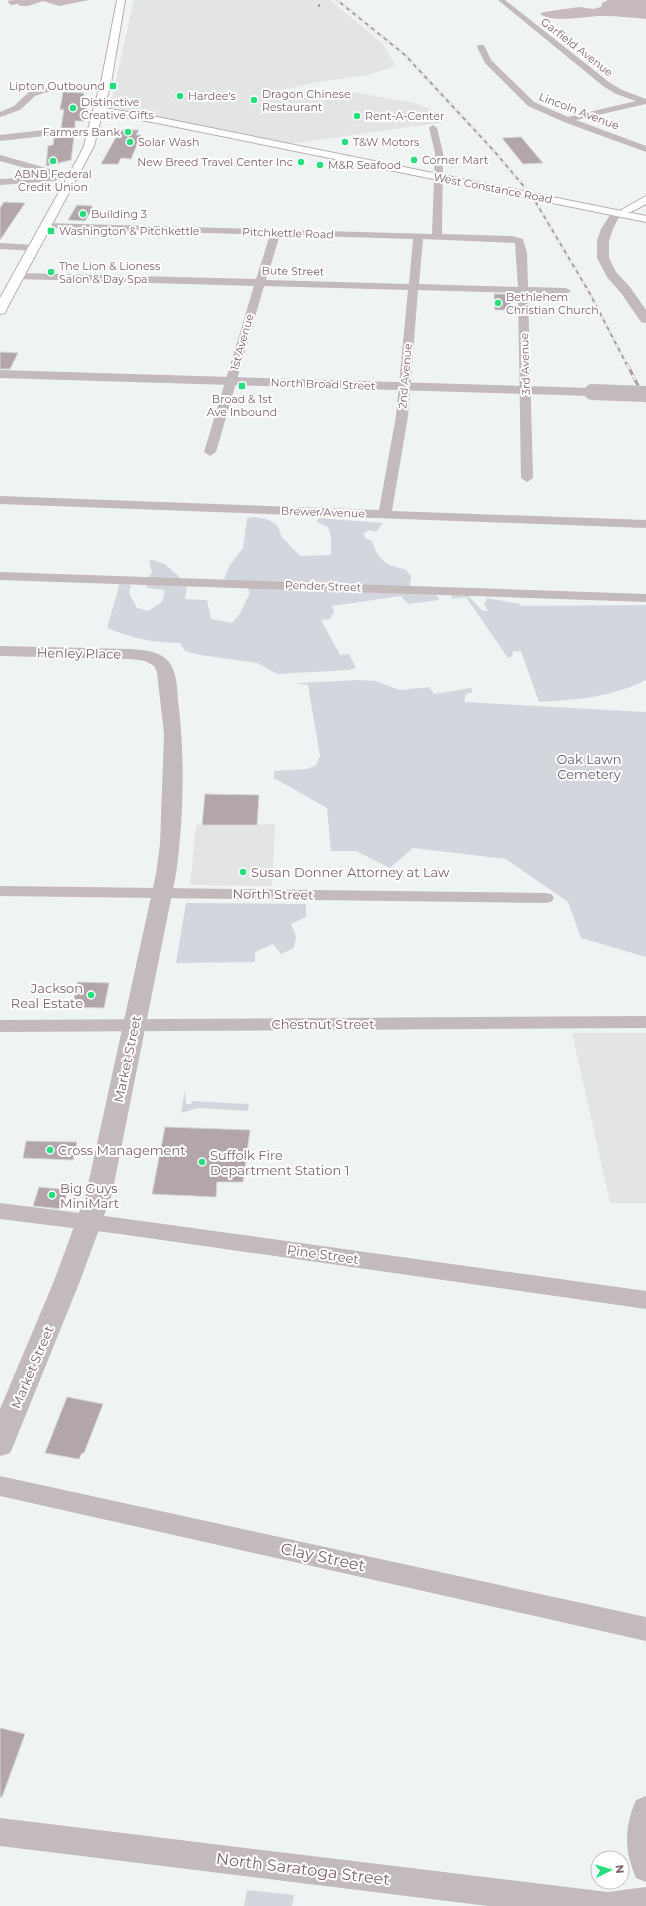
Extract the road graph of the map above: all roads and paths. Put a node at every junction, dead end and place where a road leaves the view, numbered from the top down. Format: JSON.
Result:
{"nodes":[{"id":1,"x":121,"y":0,"type":"edge"},
{"id":2,"x":501,"y":0,"type":"edge"},
{"id":3,"x":481,"y":47,"type":"dead end"},
{"id":4,"x":105,"y":87,"type":"junction"},
{"id":5,"x":646,"y":102,"type":"edge"},
{"id":6,"x":99,"y":108,"type":"junction"},
{"id":7,"x":0,"y":115,"type":"edge"},
{"id":8,"x":567,"y":120,"type":"junction"},
{"id":9,"x":433,"y":128,"type":"dead end"},
{"id":10,"x":92,"y":132,"type":"junction"},
{"id":11,"x":0,"y":138,"type":"edge"},
{"id":12,"x":646,"y":149,"type":"edge"},
{"id":13,"x":0,"y":158,"type":"edge"},
{"id":14,"x":438,"y":177,"type":"junction"},
{"id":15,"x":72,"y":178,"type":"junction"},
{"id":16,"x":0,"y":182,"type":"edge"},
{"id":17,"x":646,"y":199,"type":"edge"},
{"id":18,"x":624,"y":212,"type":"junction"},
{"id":19,"x":646,"y":219,"type":"edge"},
{"id":20,"x":46,"y":226,"type":"junction"},
{"id":21,"x":276,"y":233,"type":"junction"},
{"id":22,"x":418,"y":237,"type":"junction"},
{"id":23,"x":438,"y":237,"type":"junction"},
{"id":24,"x":0,"y":246,"type":"edge"},
{"id":25,"x":35,"y":248,"type":"junction"},
{"id":26,"x":522,"y":250,"type":"joint"},
{"id":27,"x":18,"y":276,"type":"junction"},
{"id":28,"x":260,"y":283,"type":"junction"},
{"id":29,"x":413,"y":286,"type":"junction"},
{"id":30,"x":523,"y":289,"type":"junction"},
{"id":31,"x":566,"y":291,"type":"dead end"},
{"id":32,"x":1,"y":307,"type":"edge"},
{"id":33,"x":646,"y":319,"type":"edge"},
{"id":34,"x":0,"y":374,"type":"edge"},
{"id":35,"x":230,"y":381,"type":"junction"},
{"id":36,"x":404,"y":387,"type":"junction"},
{"id":37,"x":526,"y":390,"type":"junction"},
{"id":38,"x":646,"y":394,"type":"edge"},
{"id":39,"x":210,"y":452,"type":"dead end"},
{"id":40,"x":527,"y":478,"type":"dead end"},
{"id":41,"x":0,"y":500,"type":"edge"},
{"id":42,"x":385,"y":514,"type":"junction"},
{"id":43,"x":646,"y":524,"type":"edge"},
{"id":44,"x":0,"y":576,"type":"edge"},
{"id":45,"x":646,"y":598,"type":"edge"},
{"id":46,"x":0,"y":651,"type":"edge"},
{"id":47,"x":158,"y":660,"type":"joint"},
{"id":48,"x":0,"y":891,"type":"edge"},
{"id":49,"x":162,"y":893,"type":"junction"},
{"id":50,"x":545,"y":898,"type":"dead end"},
{"id":51,"x":646,"y":1022,"type":"edge"},
{"id":52,"x":134,"y":1025,"type":"junction"},
{"id":53,"x":0,"y":1026,"type":"edge"},
{"id":54,"x":0,"y":1211,"type":"edge"},
{"id":55,"x":90,"y":1222,"type":"junction"},
{"id":56,"x":646,"y":1300,"type":"edge"},
{"id":57,"x":0,"y":1444,"type":"edge"},
{"id":58,"x":0,"y":1486,"type":"edge"},
{"id":59,"x":646,"y":1628,"type":"edge"},
{"id":60,"x":646,"y":1810,"type":"edge"},
{"id":61,"x":0,"y":1832,"type":"edge"},
{"id":62,"x":646,"y":1868,"type":"edge"},
{"id":63,"x":646,"y":1902,"type":"edge"},
{"id":64,"x":606,"y":1906,"type":"edge"},
{"id":65,"x":611,"y":1906,"type":"edge"}],
"edges":[{"from":1,"to":4,"type":"main road"},
{"from":2,"to":5,"type":"street","name":"Garfield Avenue"},
{"from":3,"to":8,"type":"street","name":"Lincoln Avenue"},
{"from":4,"to":6,"type":"main road"},
{"from":4,"to":7,"type":"street"},
{"from":5,"to":8,"type":"street"},
{"from":6,"to":10,"type":"main road"},
{"from":6,"to":14,"type":"main road","name":"West Constance Road"},
{"from":8,"to":12,"type":"street","name":"Lincoln Avenue"},
{"from":9,"to":14,"type":"street"},
{"from":10,"to":11,"type":"street"},
{"from":10,"to":15,"type":"main road"},
{"from":13,"to":15,"type":"street"},
{"from":14,"to":18,"type":"main road","name":"West Constance Road"},
{"from":14,"to":23,"type":"street"},
{"from":15,"to":16,"type":"street"},
{"from":15,"to":20,"type":"main road"},
{"from":17,"to":18,"type":"main road"},
{"from":18,"to":19,"type":"main road","name":"West Constance Road"},
{"from":18,"to":33,"type":"street"},
{"from":20,"to":21,"type":"street","name":"Pitchkettle Road"},
{"from":20,"to":25,"type":"main road"},
{"from":21,"to":22,"type":"street","name":"Pitchkettle Road"},
{"from":21,"to":28,"type":"street","name":"1st Avenue"},
{"from":22,"to":23,"type":"street","name":"Pitchkettle Road"},
{"from":22,"to":29,"type":"street","name":"2nd Avenue"},
{"from":23,"to":26,"type":"street","name":"Pitchkettle Road"},
{"from":24,"to":25,"type":"street"},
{"from":25,"to":27,"type":"main road"},
{"from":26,"to":30,"type":"street","name":"3rd Avenue"},
{"from":27,"to":28,"type":"street","name":"Bute Street"},
{"from":27,"to":32,"type":"main road"},
{"from":28,"to":29,"type":"street","name":"Bute Street"},
{"from":28,"to":35,"type":"street","name":"1st Avenue"},
{"from":29,"to":30,"type":"street","name":"Bute Street"},
{"from":29,"to":36,"type":"street","name":"2nd Avenue"},
{"from":30,"to":31,"type":"street","name":"Bute Street"},
{"from":30,"to":37,"type":"street","name":"3rd Avenue"},
{"from":34,"to":35,"type":"street","name":"North Broad Street"},
{"from":35,"to":36,"type":"street","name":"North Broad Street"},
{"from":35,"to":39,"type":"street","name":"1st Avenue"},
{"from":36,"to":37,"type":"street","name":"North Broad Street"},
{"from":36,"to":42,"type":"street","name":"2nd Avenue"},
{"from":37,"to":38,"type":"street","name":"North Broad Street","bridge":true},
{"from":37,"to":40,"type":"street","name":"3rd Avenue"},
{"from":41,"to":42,"type":"street","name":"Brewer Avenue"},
{"from":42,"to":43,"type":"street","name":"Brewer Avenue"},
{"from":44,"to":45,"type":"street","name":"Pender Street"},
{"from":46,"to":47,"type":"street","name":"Henley Place"},
{"from":47,"to":49,"type":"street","name":"Market Street"},
{"from":48,"to":49,"type":"street","name":"North Street"},
{"from":49,"to":50,"type":"street","name":"North Street"},
{"from":49,"to":52,"type":"street","name":"Market Street"},
{"from":51,"to":52,"type":"street","name":"Chestnut Street"},
{"from":52,"to":53,"type":"street","name":"Chestnut Street"},
{"from":52,"to":55,"type":"street","name":"Market Street"},
{"from":54,"to":55,"type":"street","name":"Pine Street"},
{"from":55,"to":56,"type":"street","name":"Pine Street"},
{"from":55,"to":57,"type":"street","name":"Market Street"},
{"from":58,"to":59,"type":"street","name":"Clay Street"},
{"from":60,"to":62,"type":"street"},
{"from":61,"to":64,"type":"street","name":"North Saratoga Street"},
{"from":63,"to":65,"type":"street"}]}
